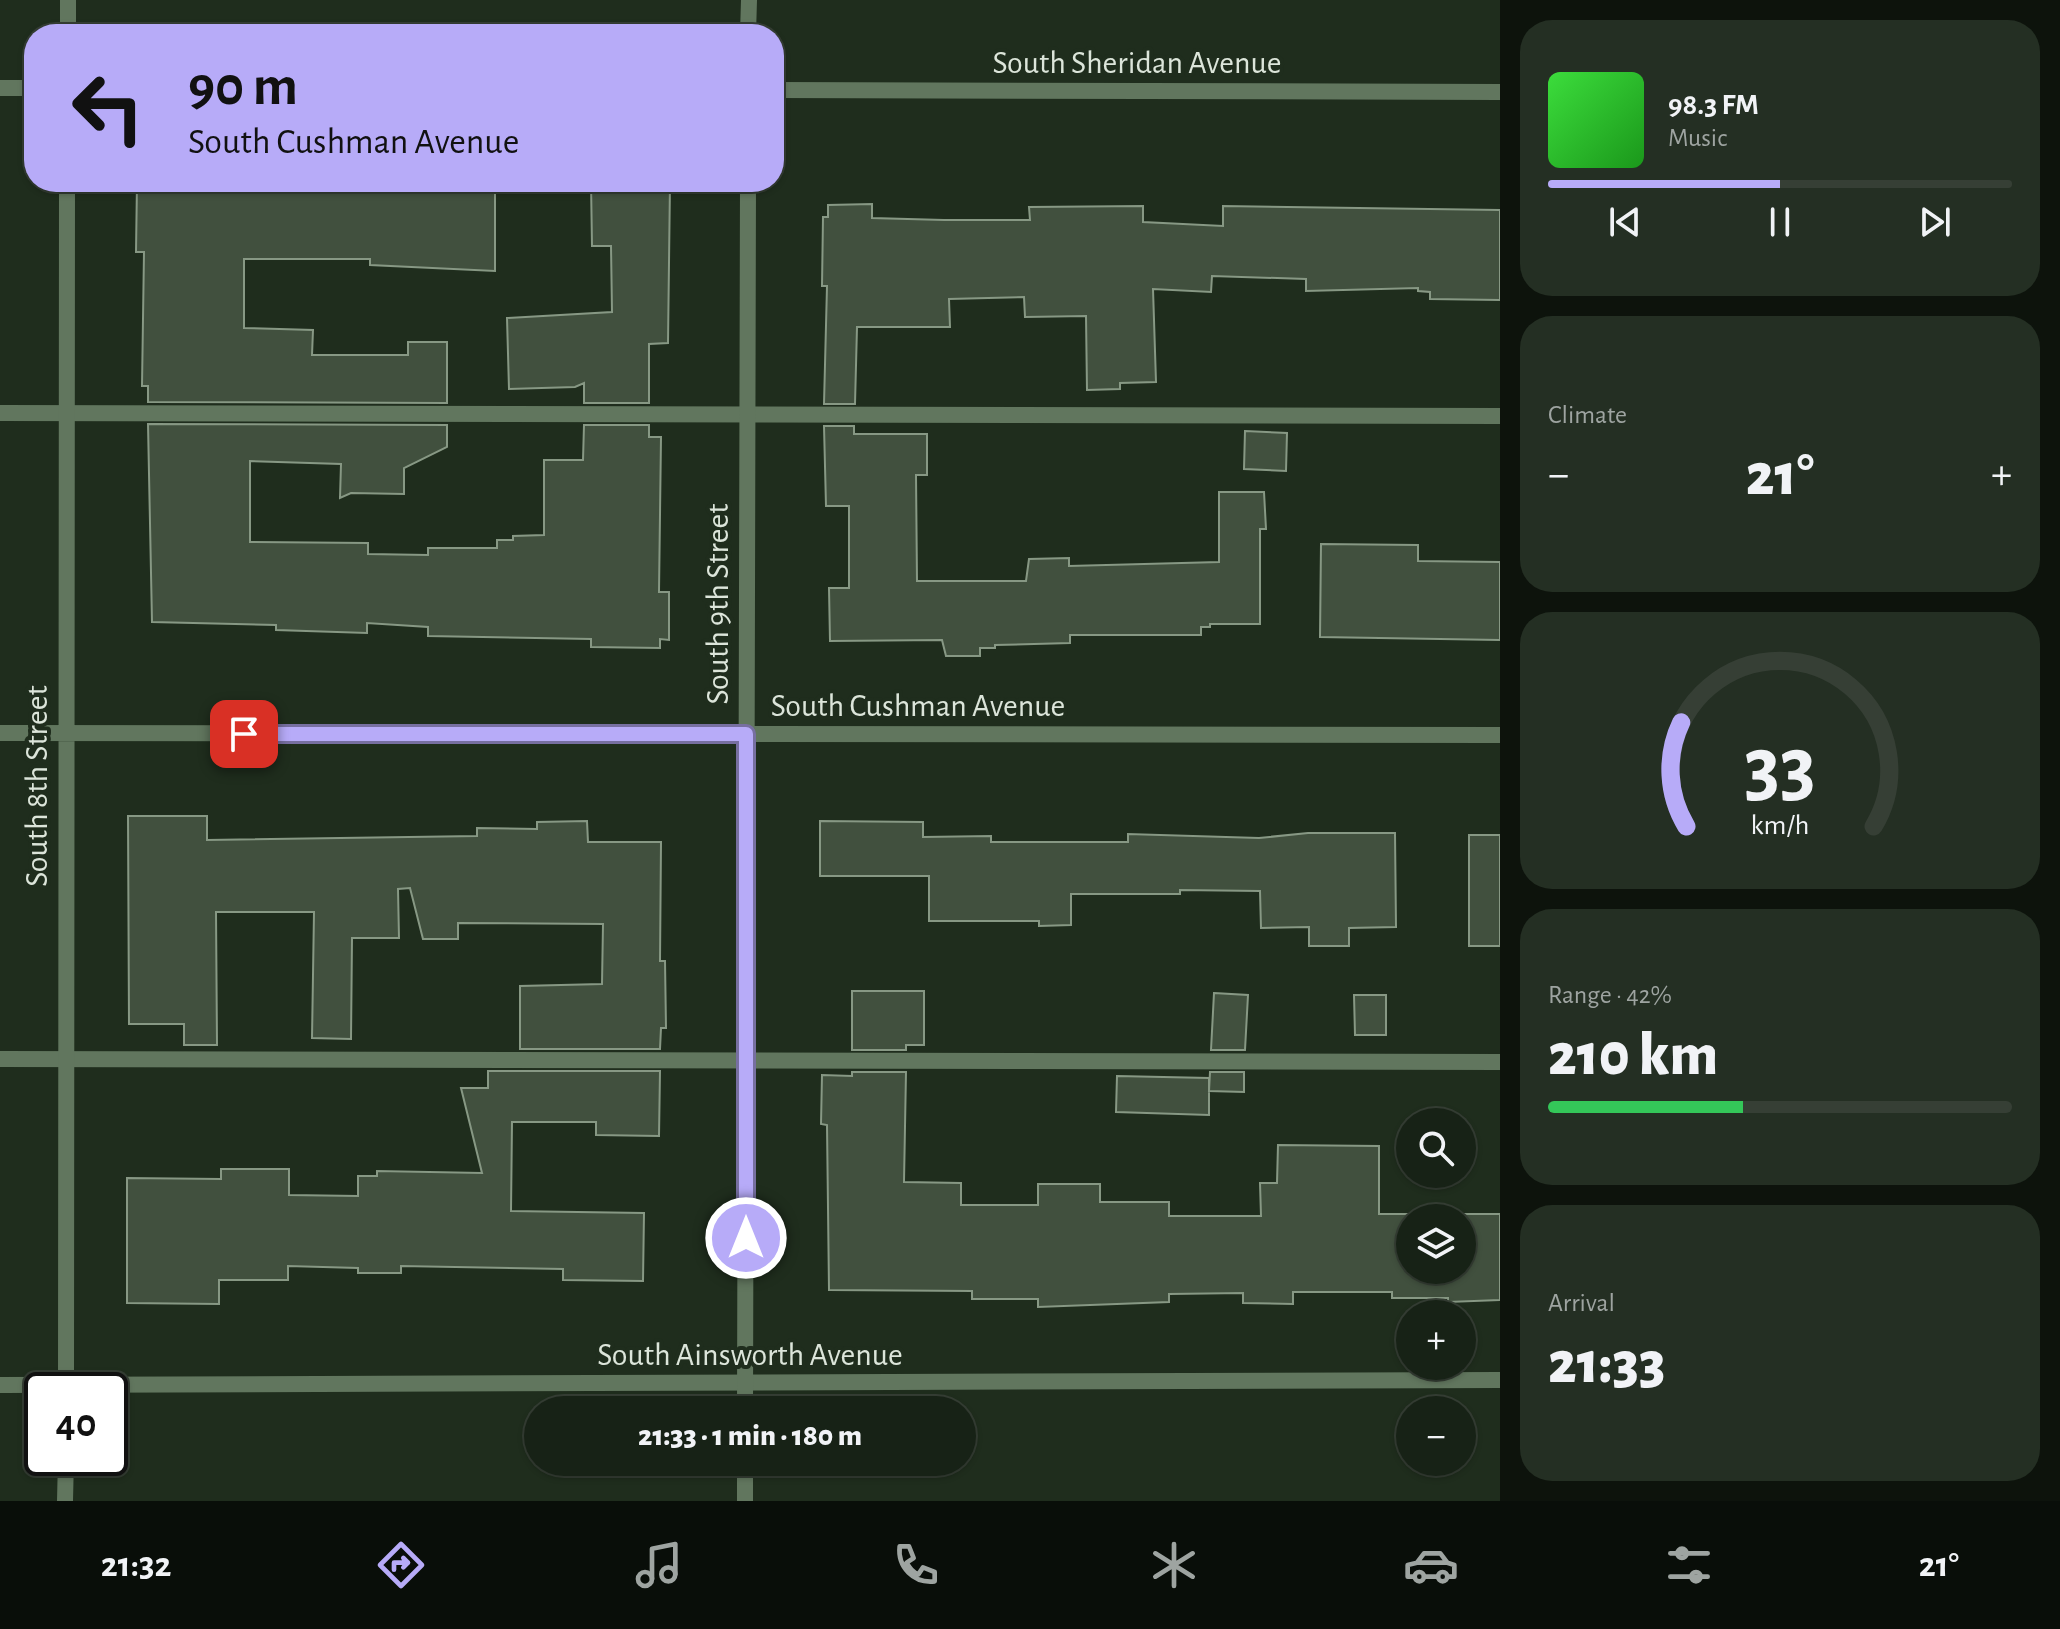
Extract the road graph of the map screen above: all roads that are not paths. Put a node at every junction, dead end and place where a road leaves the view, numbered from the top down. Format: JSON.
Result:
{"nodes":[{"id":1,"x":68,"y":0,"type":"edge"},
{"id":2,"x":749,"y":0,"type":"edge"},
{"id":3,"x":68,"y":24,"type":"edge"},
{"id":4,"x":748,"y":24,"type":"edge"},
{"id":5,"x":0,"y":88,"type":"edge"},
{"id":6,"x":24,"y":88,"type":"edge"},
{"id":7,"x":784,"y":90,"type":"edge"},
{"id":8,"x":1500,"y":92,"type":"edge"},
{"id":9,"x":67,"y":192,"type":"edge"},
{"id":10,"x":748,"y":192,"type":"edge"},
{"id":11,"x":0,"y":413,"type":"edge"},
{"id":12,"x":66,"y":414,"type":"junction"},
{"id":13,"x":747,"y":416,"type":"junction"},
{"id":14,"x":1500,"y":416,"type":"edge"},
{"id":15,"x":0,"y":733,"type":"edge"},
{"id":16,"x":65,"y":734,"type":"junction"},
{"id":17,"x":746,"y":734,"type":"junction"},
{"id":18,"x":1500,"y":735,"type":"edge"},
{"id":19,"x":0,"y":1059,"type":"edge"},
{"id":20,"x":65,"y":1059,"type":"junction"},
{"id":21,"x":746,"y":1060,"type":"junction"},
{"id":22,"x":1500,"y":1062,"type":"edge"},
{"id":23,"x":66,"y":1372,"type":"edge"},
{"id":24,"x":1500,"y":1380,"type":"edge"},
{"id":25,"x":745,"y":1384,"type":"junction"},
{"id":26,"x":0,"y":1385,"type":"edge"},
{"id":27,"x":24,"y":1386,"type":"edge"},
{"id":28,"x":128,"y":1388,"type":"edge"},
{"id":29,"x":745,"y":1396,"type":"edge"},
{"id":30,"x":66,"y":1476,"type":"edge"},
{"id":31,"x":745,"y":1476,"type":"edge"},
{"id":32,"x":65,"y":1501,"type":"edge"},
{"id":33,"x":745,"y":1501,"type":"edge"}],
"edges":[{"from":1,"to":3,"type":"street"},
{"from":2,"to":4,"type":"street"},
{"from":5,"to":6,"type":"street"},
{"from":7,"to":8,"type":"street","name":"South Sheridan Avenue"},
{"from":9,"to":12,"type":"street","name":"South 8th Street"},
{"from":10,"to":13,"type":"street","name":"South 9th Street"},
{"from":11,"to":12,"type":"street"},
{"from":12,"to":13,"type":"street"},
{"from":12,"to":16,"type":"street","name":"South 8th Street"},
{"from":13,"to":14,"type":"street"},
{"from":13,"to":17,"type":"street","name":"South 9th Street"},
{"from":15,"to":16,"type":"street","name":"South Cushman Avenue"},
{"from":16,"to":17,"type":"street","name":"South Cushman Avenue"},
{"from":16,"to":20,"type":"street","name":"South 8th Street"},
{"from":17,"to":18,"type":"street","name":"South Cushman Avenue"},
{"from":17,"to":21,"type":"street","name":"South 9th Street"},
{"from":19,"to":20,"type":"street"},
{"from":20,"to":21,"type":"street"},
{"from":20,"to":23,"type":"street","name":"South 8th Street"},
{"from":21,"to":22,"type":"street"},
{"from":21,"to":25,"type":"street","name":"South 9th Street"},
{"from":24,"to":25,"type":"street","name":"South Ainsworth Avenue"},
{"from":25,"to":28,"type":"street","name":"South Ainsworth Avenue"},
{"from":25,"to":29,"type":"street","name":"South 9th Street"},
{"from":26,"to":27,"type":"street","name":"South Ainsworth Avenue"},
{"from":30,"to":32,"type":"street"},
{"from":31,"to":33,"type":"street"}]}
